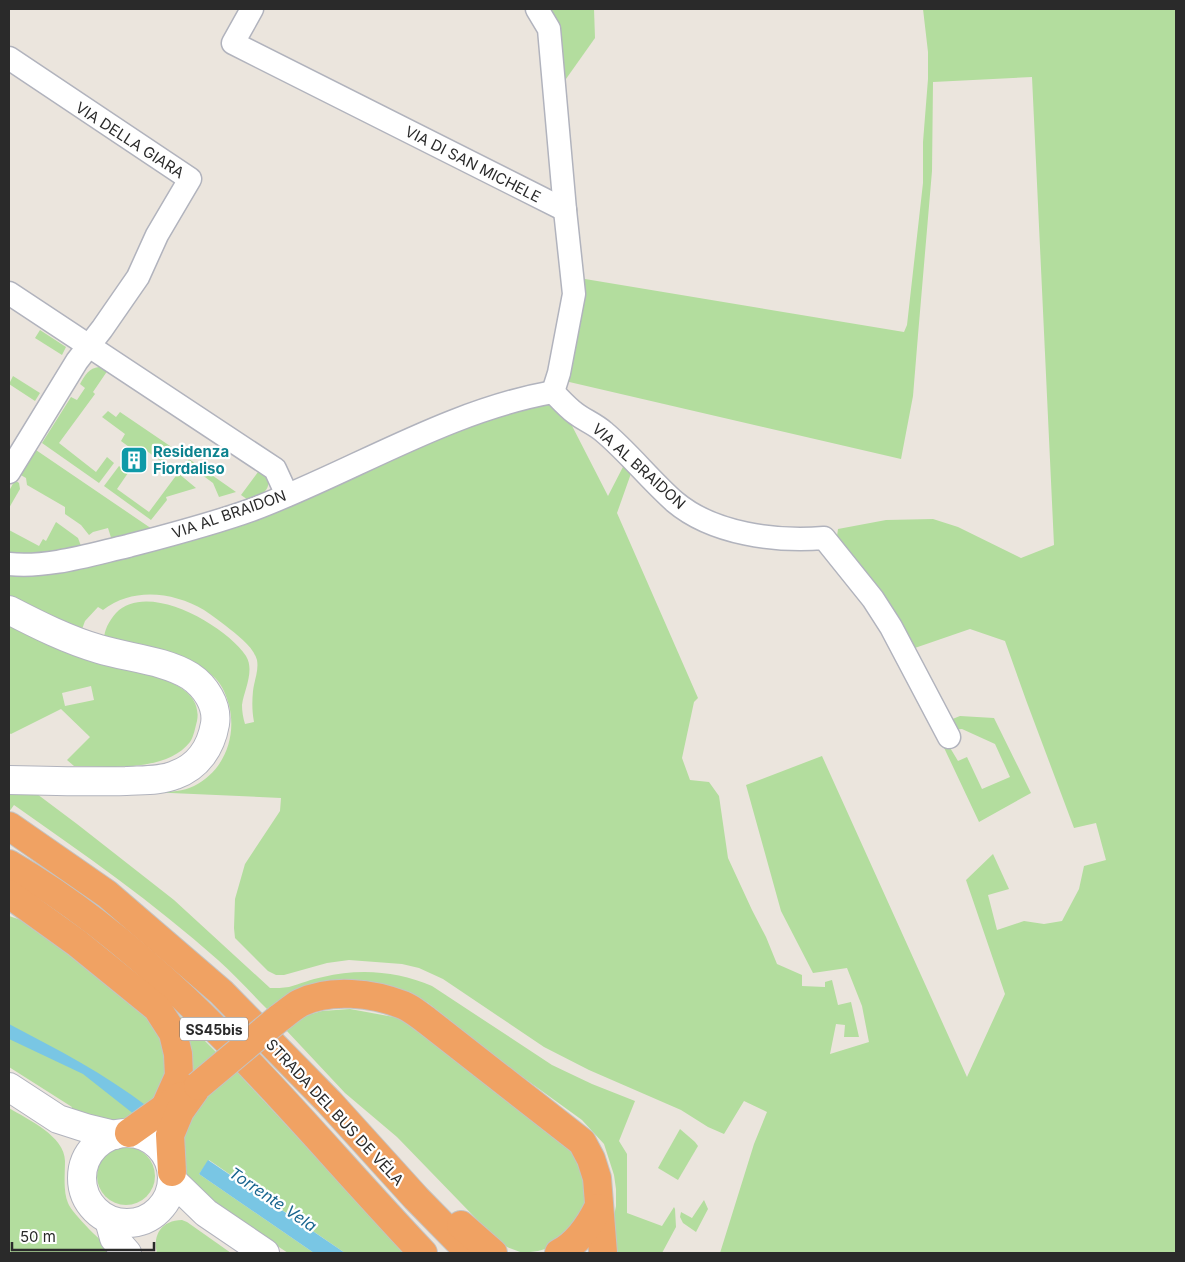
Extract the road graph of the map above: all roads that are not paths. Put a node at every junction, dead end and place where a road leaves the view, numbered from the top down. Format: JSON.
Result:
{"nodes":[{"id":1,"x":252,"y":9,"type":"edge"},
{"id":2,"x":537,"y":9,"type":"edge"},
{"id":3,"x":9,"y":58,"type":"edge"},
{"id":4,"x":565,"y":210,"type":"junction"},
{"id":5,"x":9,"y":293,"type":"edge"},
{"id":6,"x":89,"y":345,"type":"junction"},
{"id":7,"x":553,"y":392,"type":"junction"},
{"id":8,"x":9,"y":472,"type":"edge"},
{"id":9,"x":287,"y":495,"type":"junction"},
{"id":10,"x":9,"y":559,"type":"edge"},
{"id":11,"x":39,"y":563,"type":"junction"},
{"id":12,"x":9,"y":564,"type":"edge"},
{"id":13,"x":9,"y":610,"type":"edge"},
{"id":14,"x":949,"y":738,"type":"dead end"},
{"id":15,"x":9,"y":780,"type":"edge"},
{"id":16,"x":9,"y":826,"type":"edge"},
{"id":17,"x":9,"y":864,"type":"edge"},
{"id":18,"x":9,"y":894,"type":"edge"},
{"id":19,"x":198,"y":1086,"type":"junction"},
{"id":20,"x":9,"y":1087,"type":"edge"},
{"id":21,"x":329,"y":1102,"type":"junction"},
{"id":22,"x":166,"y":1106,"type":"junction"},
{"id":23,"x":58,"y":1119,"type":"junction"},
{"id":24,"x":122,"y":1134,"type":"junction"},
{"id":25,"x":172,"y":1176,"type":"junction"},
{"id":26,"x":82,"y":1180,"type":"junction"},
{"id":27,"x":598,"y":1208,"type":"junction"},
{"id":28,"x":206,"y":1213,"type":"junction"},
{"id":29,"x":151,"y":1215,"type":"junction"},
{"id":30,"x":109,"y":1220,"type":"junction"},
{"id":31,"x":127,"y":1253,"type":"edge"},
{"id":32,"x":143,"y":1253,"type":"edge"},
{"id":33,"x":266,"y":1253,"type":"edge"},
{"id":34,"x":423,"y":1253,"type":"edge"},
{"id":35,"x":470,"y":1253,"type":"edge"},
{"id":36,"x":493,"y":1253,"type":"edge"},
{"id":37,"x":559,"y":1253,"type":"edge"},
{"id":38,"x":603,"y":1253,"type":"edge"}],
"edges":[{"from":1,"to":4,"type":"street","name":"VIA DI SAN MICHELE"},
{"from":2,"to":4,"type":"street","name":"VIA DI SAN MICHELE"},
{"from":3,"to":6,"type":"street","name":"VIA DELLA GIARA"},
{"from":4,"to":7,"type":"street"},
{"from":5,"to":6,"type":"street"},
{"from":6,"to":8,"type":"street","name":"VIA DELLA GIARA"},
{"from":6,"to":9,"type":"street"},
{"from":7,"to":9,"type":"street","name":"VIA AL BRAIDON"},
{"from":7,"to":14,"type":"street","name":"VIA AL BRAIDON"},
{"from":9,"to":11,"type":"street","name":"VIA AL BRAIDON"},
{"from":10,"to":11,"type":"street","name":"VIA AL BRAIDON"},
{"from":11,"to":12,"type":"street","name":"VIA AL BRAIDON"},
{"from":13,"to":15,"type":"street"},
{"from":16,"to":21,"type":"highway","name":"STRADA DEL BUS DE VÉLA","number":"SS45bis"},
{"from":17,"to":34,"type":"highway","name":"STRADA DEL BUS DE VÉLA","number":"SS45bis"},
{"from":18,"to":22,"type":"highway"},
{"from":19,"to":22,"type":"highway"},
{"from":19,"to":25,"type":"highway"},
{"from":19,"to":27,"type":"highway","bridge":true},
{"from":20,"to":23,"type":"street"},
{"from":21,"to":35,"type":"highway","name":"STRADA DEL BUS DE VÉLA","number":"SS45bis"},
{"from":21,"to":36,"type":"highway"},
{"from":22,"to":24,"type":"highway"},
{"from":23,"to":24,"type":"street"},
{"from":23,"to":26,"type":"street"},
{"from":24,"to":25,"type":"street"},
{"from":24,"to":26,"type":"street"},
{"from":25,"to":28,"type":"street"},
{"from":25,"to":29,"type":"street"},
{"from":26,"to":30,"type":"street"},
{"from":27,"to":37,"type":"highway"},
{"from":27,"to":38,"type":"highway"},
{"from":28,"to":29,"type":"street"},
{"from":28,"to":33,"type":"street"},
{"from":29,"to":30,"type":"street"},
{"from":29,"to":32,"type":"street"},
{"from":30,"to":31,"type":"street"}]}
